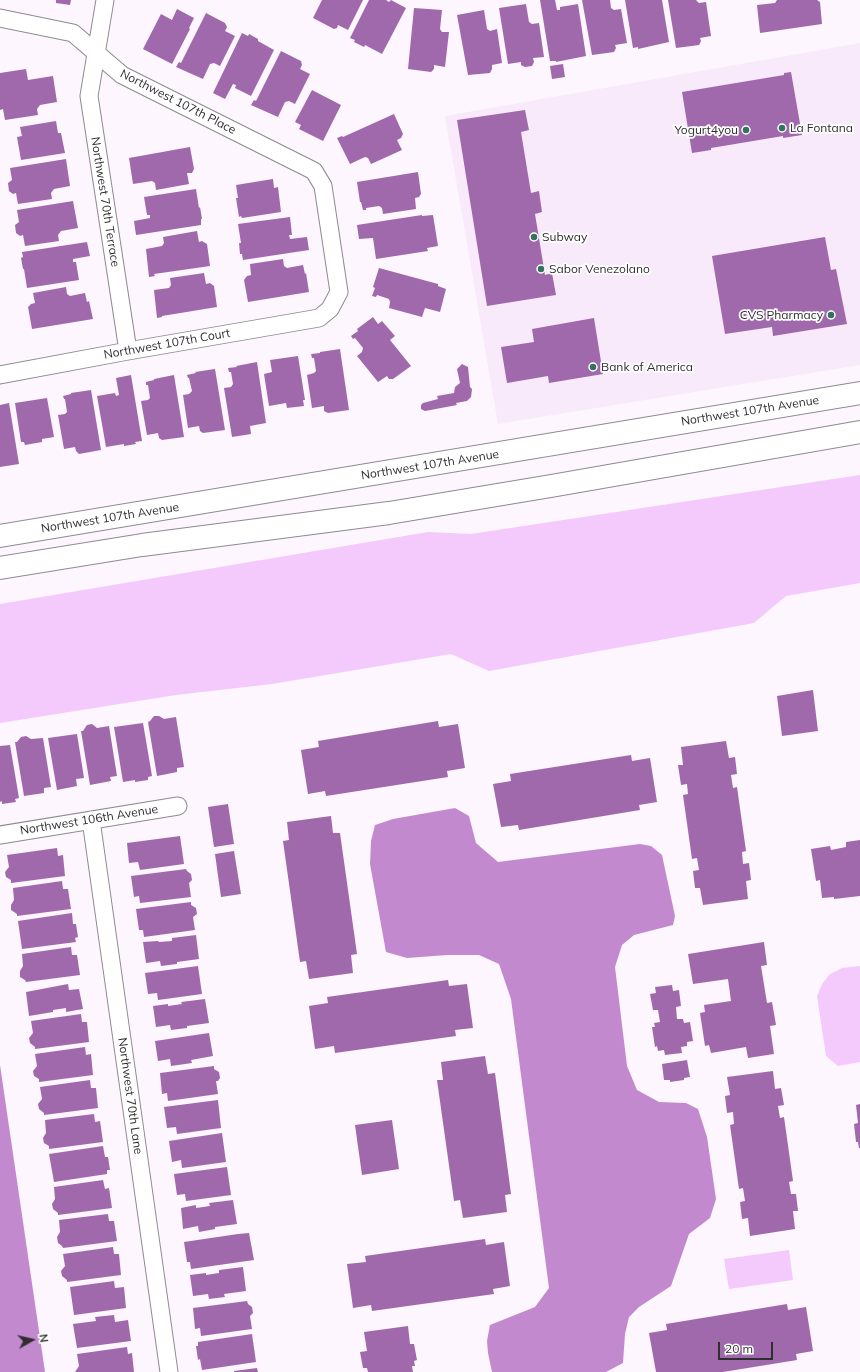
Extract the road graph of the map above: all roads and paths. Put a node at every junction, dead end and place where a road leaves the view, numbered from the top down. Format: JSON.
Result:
{"nodes":[{"id":1,"x":105,"y":0,"type":"edge"},
{"id":2,"x":0,"y":18,"type":"edge"},
{"id":3,"x":96,"y":53,"type":"junction"},
{"id":4,"x":330,"y":308,"type":"joint"},
{"id":5,"x":128,"y":351,"type":"junction"},
{"id":6,"x":0,"y":375,"type":"edge"},
{"id":7,"x":860,"y":393,"type":"edge"},
{"id":8,"x":860,"y":432,"type":"edge"},
{"id":9,"x":0,"y":536,"type":"edge"},
{"id":10,"x":0,"y":568,"type":"edge"},
{"id":11,"x":178,"y":806,"type":"dead end"},
{"id":12,"x":91,"y":820,"type":"junction"},
{"id":13,"x":0,"y":834,"type":"edge"},
{"id":14,"x":169,"y":1372,"type":"edge"}],
"edges":[{"from":1,"to":3,"type":"street","name":"Northwest 70th Terrace"},
{"from":2,"to":3,"type":"street","name":"Northwest 107th Place"},
{"from":3,"to":4,"type":"street","name":"Northwest 107th Place"},
{"from":3,"to":5,"type":"street","name":"Northwest 70th Terrace"},
{"from":4,"to":5,"type":"street","name":"Northwest 107th Court"},
{"from":5,"to":6,"type":"street","name":"Northwest 107th Court"},
{"from":7,"to":9,"type":"main road","name":"Northwest 107th Avenue"},
{"from":8,"to":10,"type":"main road"},
{"from":11,"to":12,"type":"street","name":"Northwest 106th Avenue"},
{"from":12,"to":13,"type":"street","name":"Northwest 106th Avenue"},
{"from":12,"to":14,"type":"street","name":"Northwest 70th Lane"}]}
